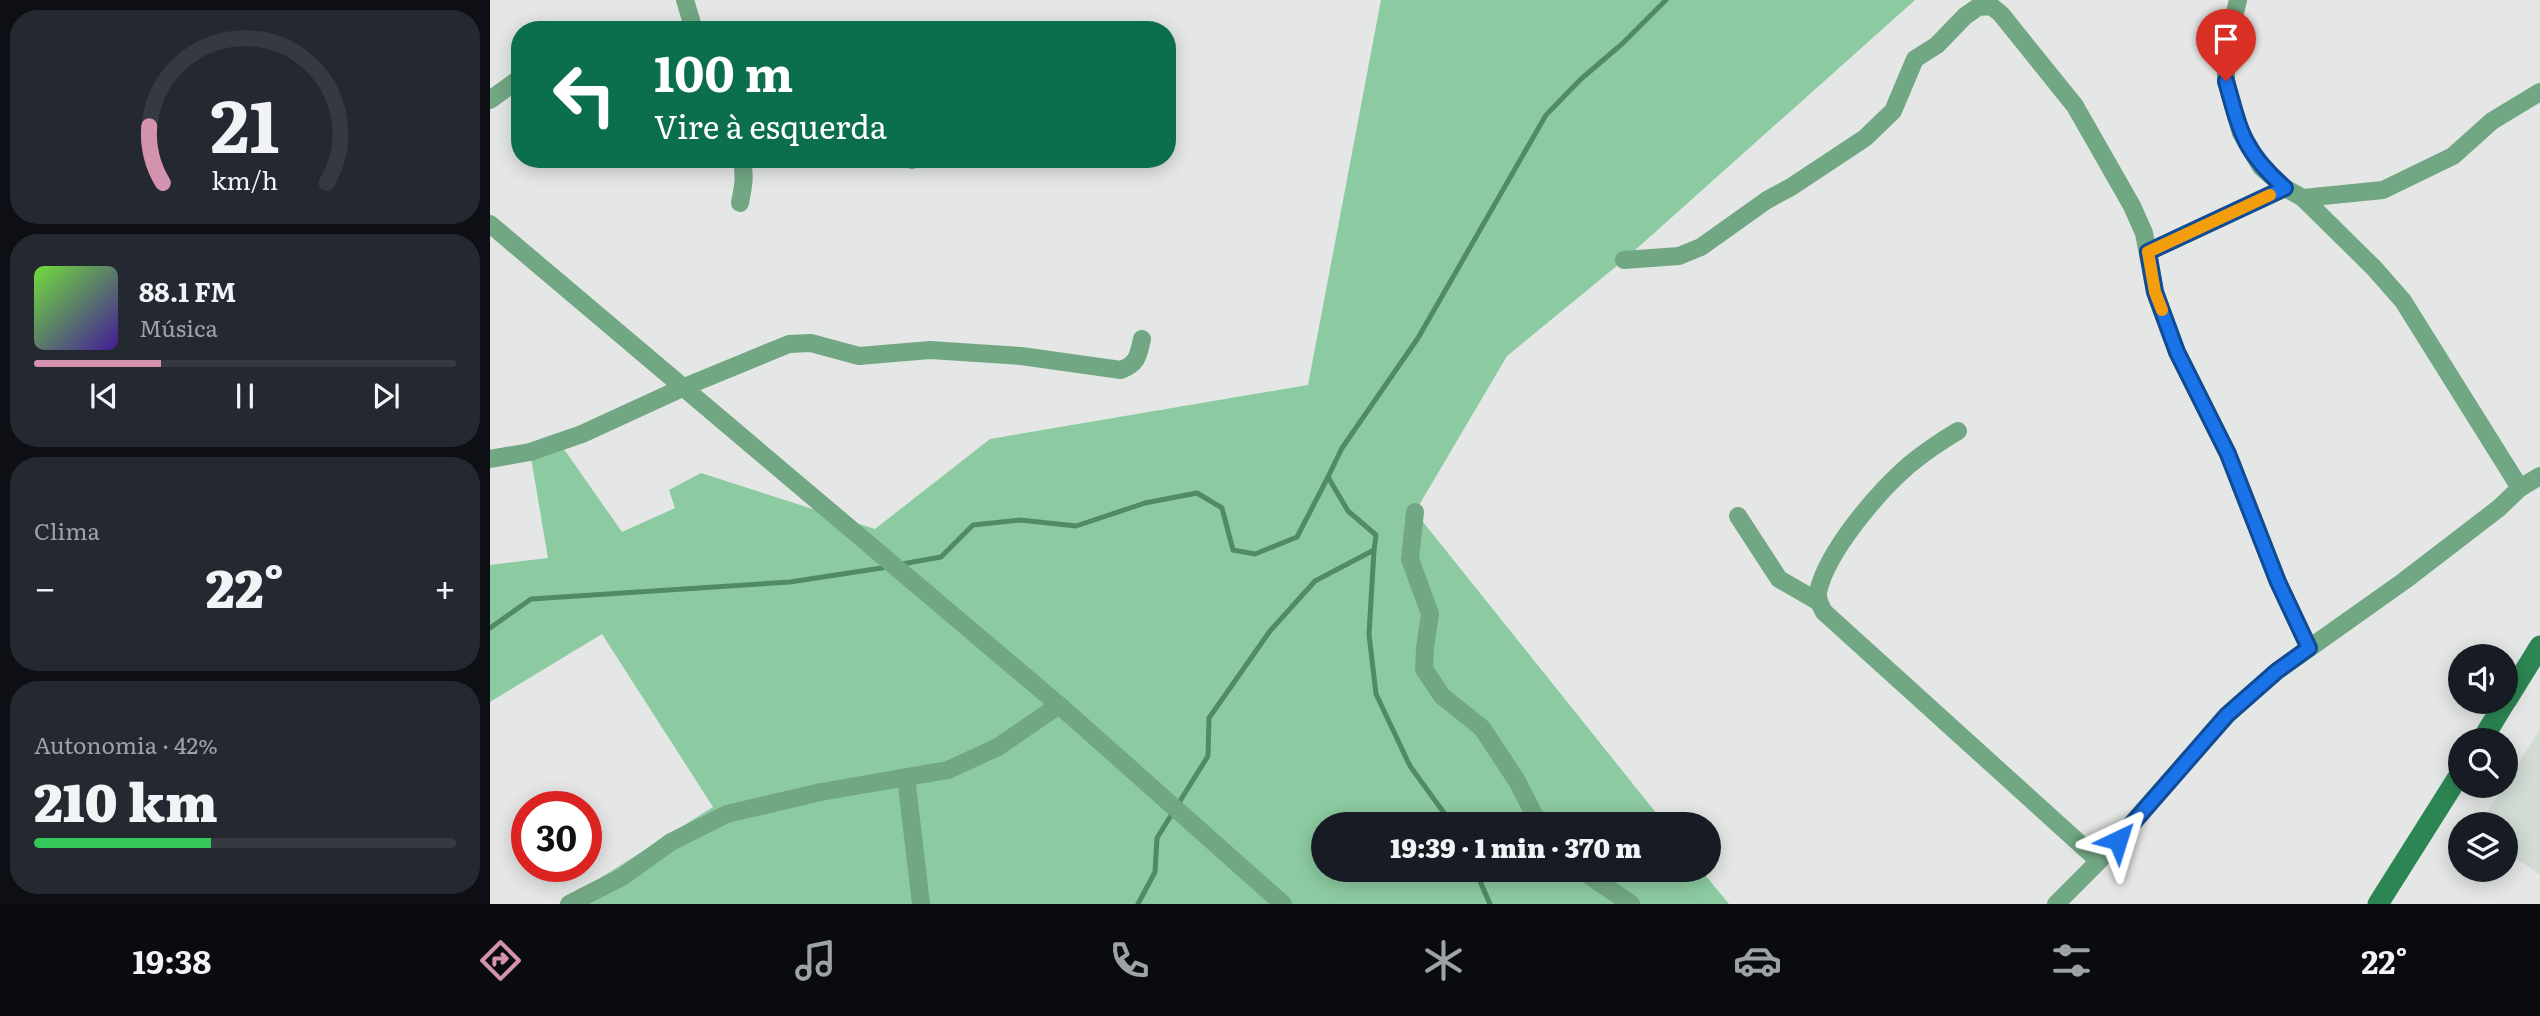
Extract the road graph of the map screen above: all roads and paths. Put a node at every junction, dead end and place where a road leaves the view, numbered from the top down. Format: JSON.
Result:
{"nodes":[{"id":1,"x":685,"y":0,"type":"edge"},
{"id":2,"x":2238,"y":0,"type":"edge"},
{"id":3,"x":691,"y":21,"type":"edge"},
{"id":4,"x":511,"y":85,"type":"edge"},
{"id":5,"x":2540,"y":92,"type":"edge"},
{"id":6,"x":490,"y":100,"type":"edge"},
{"id":7,"x":743,"y":168,"type":"edge"},
{"id":8,"x":2285,"y":188,"type":"junction"},
{"id":9,"x":2303,"y":198,"type":"junction"},
{"id":10,"x":740,"y":203,"type":"dead end"},
{"id":11,"x":490,"y":224,"type":"edge"},
{"id":12,"x":2148,"y":252,"type":"junction"},
{"id":13,"x":1624,"y":260,"type":"dead end"},
{"id":14,"x":1142,"y":339,"type":"dead end"},
{"id":15,"x":682,"y":388,"type":"junction"},
{"id":16,"x":1958,"y":431,"type":"dead end"},
{"id":17,"x":490,"y":459,"type":"edge"},
{"id":18,"x":2540,"y":476,"type":"edge"},
{"id":19,"x":2520,"y":488,"type":"junction"},
{"id":20,"x":1415,"y":512,"type":"dead end"},
{"id":21,"x":1738,"y":516,"type":"dead end"},
{"id":22,"x":1819,"y":602,"type":"junction"},
{"id":23,"x":2540,"y":646,"type":"edge"},
{"id":24,"x":2309,"y":648,"type":"junction"},
{"id":25,"x":2518,"y":682,"type":"edge"},
{"id":26,"x":1059,"y":705,"type":"junction"},
{"id":27,"x":906,"y":777,"type":"junction"},
{"id":28,"x":2448,"y":793,"type":"edge"},
{"id":29,"x":1533,"y":812,"type":"edge"},
{"id":30,"x":2099,"y":861,"type":"junction"},
{"id":31,"x":1598,"y":882,"type":"edge"},
{"id":32,"x":569,"y":904,"type":"edge"},
{"id":33,"x":921,"y":904,"type":"edge"},
{"id":34,"x":1283,"y":904,"type":"edge"},
{"id":35,"x":1630,"y":904,"type":"edge"},
{"id":36,"x":2056,"y":904,"type":"edge"},
{"id":37,"x":2378,"y":904,"type":"edge"}],
"edges":[{"from":1,"to":3,"type":"street"},
{"from":2,"to":8,"type":"street"},
{"from":4,"to":6,"type":"street"},
{"from":5,"to":9,"type":"street"},
{"from":7,"to":10,"type":"street"},
{"from":8,"to":9,"type":"street"},
{"from":8,"to":12,"type":"street"},
{"from":9,"to":19,"type":"street"},
{"from":11,"to":15,"type":"street"},
{"from":12,"to":13,"type":"street"},
{"from":12,"to":24,"type":"street"},
{"from":14,"to":15,"type":"street"},
{"from":15,"to":17,"type":"street"},
{"from":15,"to":26,"type":"street"},
{"from":16,"to":22,"type":"street"},
{"from":18,"to":19,"type":"street"},
{"from":19,"to":24,"type":"street"},
{"from":20,"to":29,"type":"street"},
{"from":21,"to":22,"type":"street"},
{"from":22,"to":30,"type":"street"},
{"from":23,"to":25,"type":"main road"},
{"from":24,"to":30,"type":"street"},
{"from":26,"to":27,"type":"street"},
{"from":26,"to":34,"type":"street"},
{"from":27,"to":32,"type":"street"},
{"from":27,"to":33,"type":"street"},
{"from":28,"to":37,"type":"main road"},
{"from":30,"to":36,"type":"street"},
{"from":31,"to":35,"type":"street"}]}
